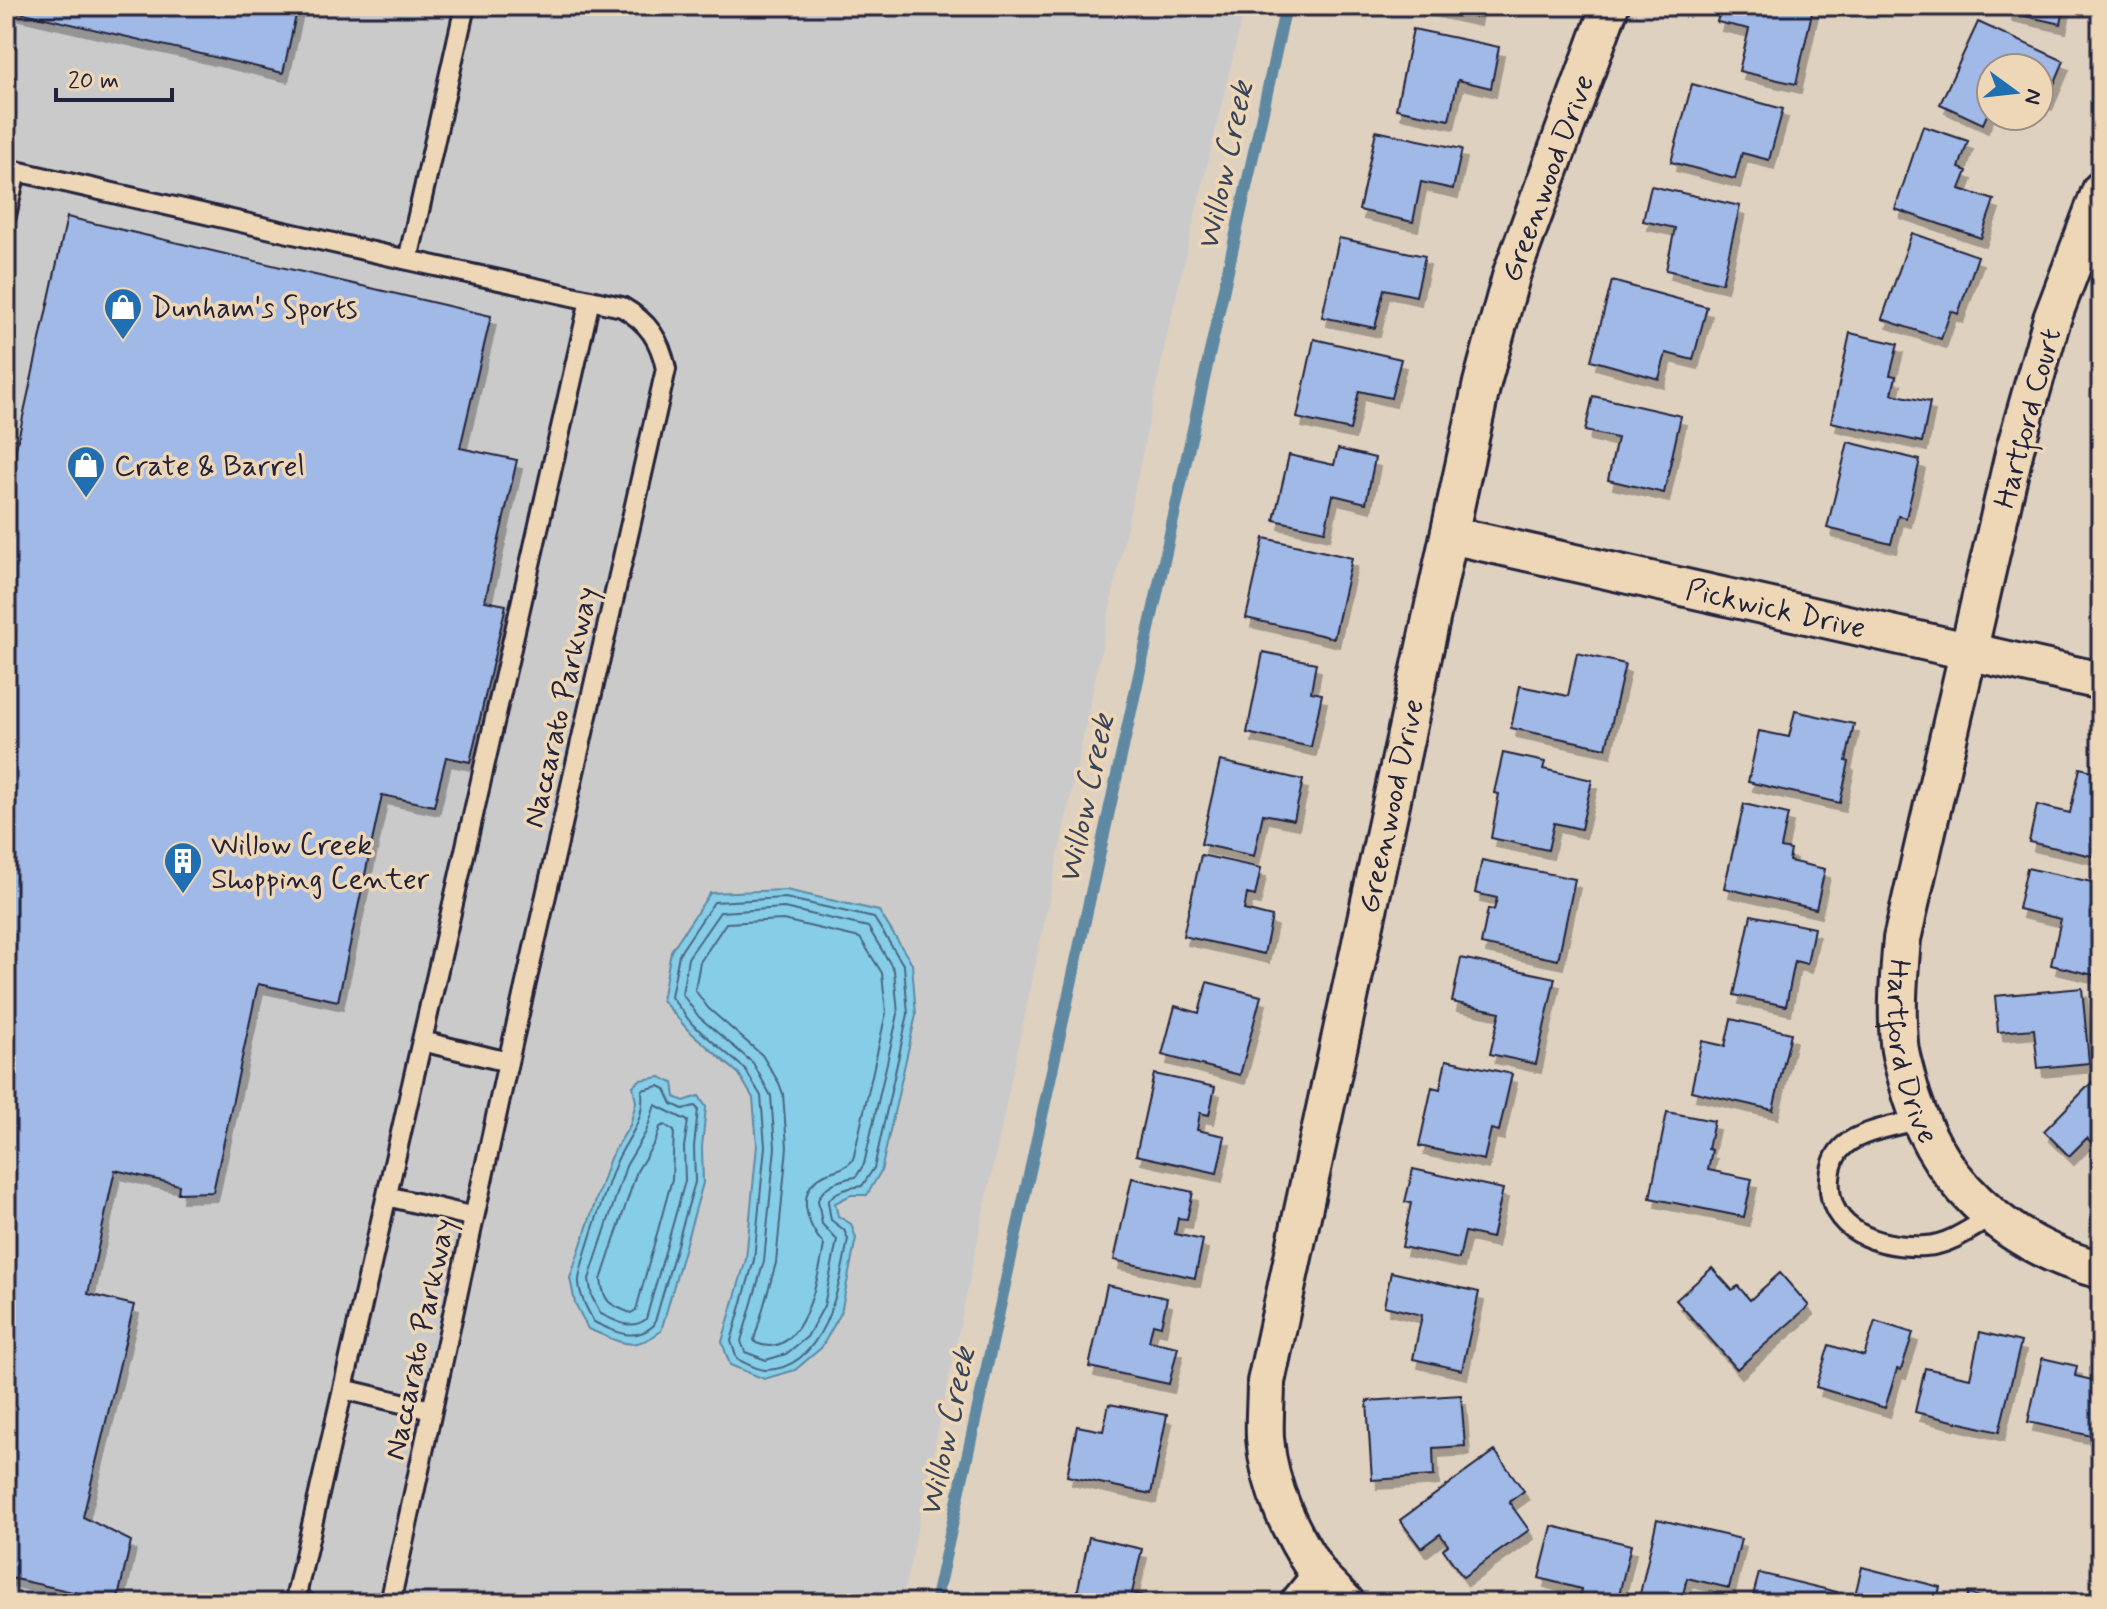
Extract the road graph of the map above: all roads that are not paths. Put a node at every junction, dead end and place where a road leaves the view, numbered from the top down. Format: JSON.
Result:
{"nodes":[{"id":1,"x":465,"y":6,"type":"edge"},
{"id":2,"x":1610,"y":6,"type":"edge"},
{"id":3,"x":2101,"y":190,"type":"edge"},
{"id":4,"x":6,"y":216,"type":"edge"},
{"id":5,"x":408,"y":260,"type":"junction"},
{"id":6,"x":590,"y":300,"type":"junction"},
{"id":7,"x":1450,"y":535,"type":"junction"},
{"id":8,"x":1969,"y":650,"type":"junction"},
{"id":9,"x":2101,"y":681,"type":"edge"},
{"id":10,"x":422,"y":1041,"type":"junction"},
{"id":11,"x":508,"y":1062,"type":"junction"},
{"id":12,"x":1920,"y":1119,"type":"junction"},
{"id":13,"x":387,"y":1196,"type":"junction"},
{"id":14,"x":1992,"y":1216,"type":"junction"},
{"id":15,"x":474,"y":1217,"type":"junction"},
{"id":16,"x":2101,"y":1270,"type":"edge"},
{"id":17,"x":343,"y":1389,"type":"junction"},
{"id":18,"x":431,"y":1410,"type":"junction"},
{"id":19,"x":1310,"y":1590,"type":"edge"},
{"id":20,"x":307,"y":1603,"type":"edge"},
{"id":21,"x":390,"y":1603,"type":"edge"},
{"id":22,"x":1346,"y":1603,"type":"edge"}],
"edges":[{"from":1,"to":5,"type":"lane"},
{"from":2,"to":7,"type":"street","name":"Greenwood Drive"},
{"from":3,"to":8,"type":"street","name":"Hartford Court"},
{"from":4,"to":5,"type":"lane","name":"Naccarato Parkway"},
{"from":5,"to":6,"type":"lane","name":"Naccarato Parkway"},
{"from":6,"to":10,"type":"lane"},
{"from":6,"to":11,"type":"lane","name":"Naccarato Parkway"},
{"from":7,"to":8,"type":"street","name":"Pickwick Drive"},
{"from":7,"to":19,"type":"street","name":"Greenwood Drive"},
{"from":8,"to":9,"type":"street","name":"Pickwick Drive"},
{"from":8,"to":12,"type":"street","name":"Hartford Drive"},
{"from":10,"to":11,"type":"lane"},
{"from":10,"to":13,"type":"lane"},
{"from":11,"to":15,"type":"lane","name":"Naccarato Parkway"},
{"from":12,"to":14,"type":"street","name":"Hartford Drive"},
{"from":12,"to":14,"type":"lane"},
{"from":13,"to":15,"type":"lane"},
{"from":13,"to":17,"type":"lane"},
{"from":14,"to":16,"type":"street","name":"Hartford Drive"},
{"from":15,"to":18,"type":"lane","name":"Naccarato Parkway"},
{"from":17,"to":18,"type":"lane"},
{"from":17,"to":20,"type":"lane"},
{"from":18,"to":21,"type":"lane","name":"Naccarato Parkway"},
{"from":19,"to":22,"type":"street","name":"Greenwood Drive"}]}
